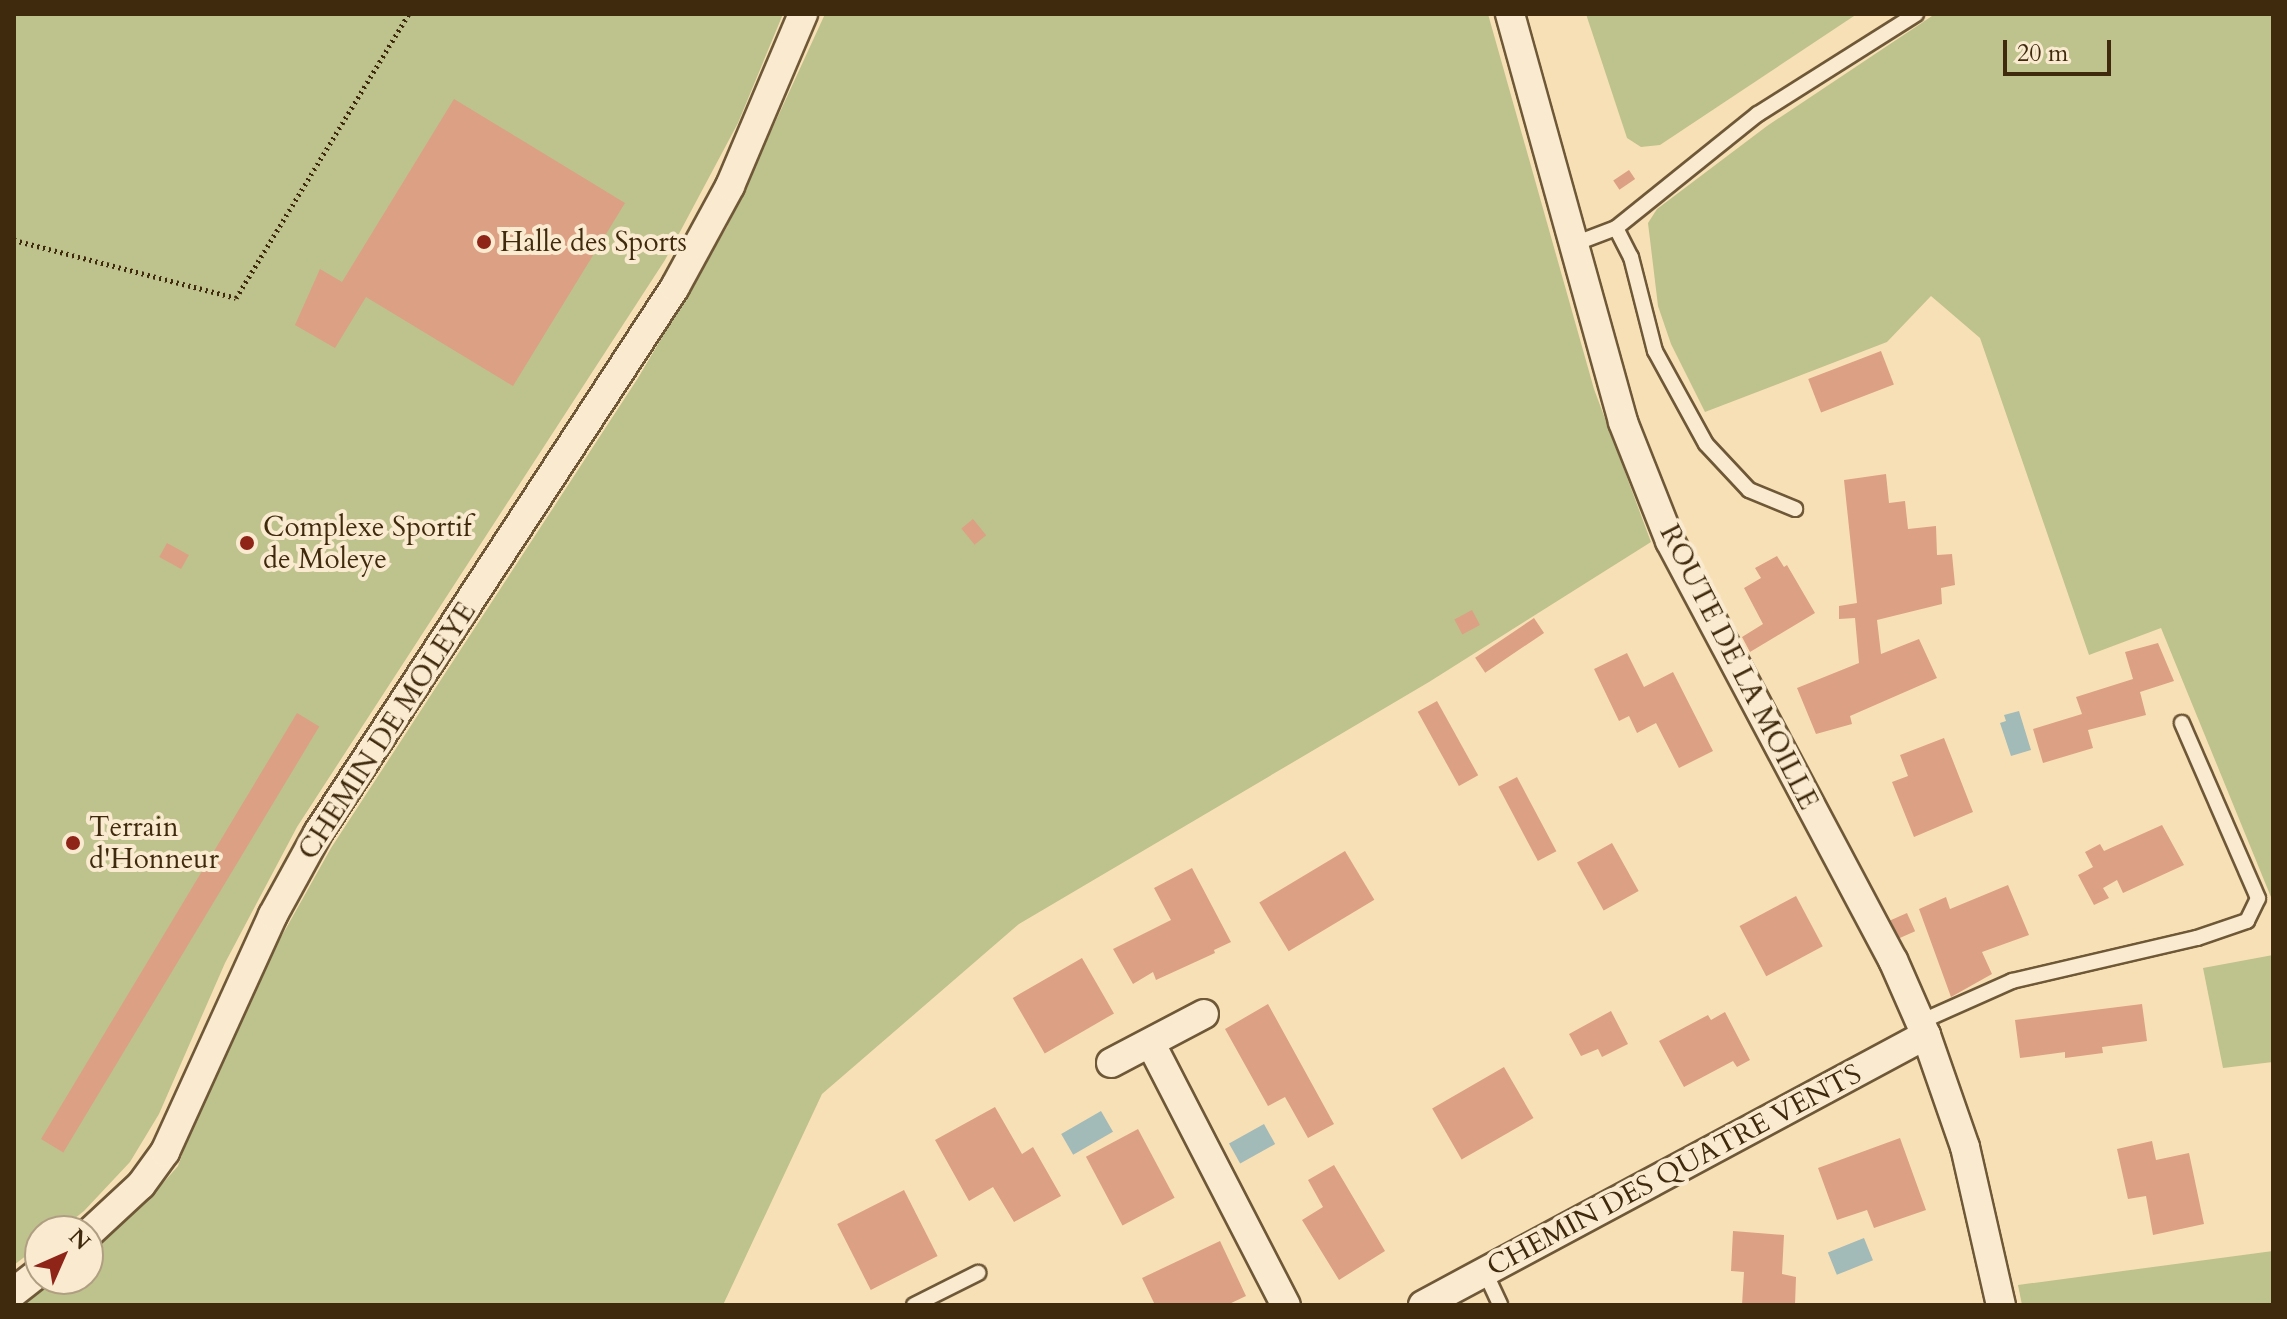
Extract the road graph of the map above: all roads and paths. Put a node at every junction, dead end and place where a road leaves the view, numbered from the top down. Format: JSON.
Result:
{"nodes":[{"id":1,"x":409,"y":14,"type":"edge"},
{"id":2,"x":803,"y":14,"type":"edge"},
{"id":3,"x":1510,"y":14,"type":"edge"},
{"id":4,"x":1916,"y":14,"type":"edge"},
{"id":5,"x":1616,"y":228,"type":"junction"},
{"id":6,"x":14,"y":240,"type":"edge"},
{"id":7,"x":1574,"y":244,"type":"junction"},
{"id":8,"x":1795,"y":509,"type":"dead end"},
{"id":9,"x":2182,"y":723,"type":"dead end"},
{"id":10,"x":1204,"y":1014,"type":"dead end"},
{"id":11,"x":1923,"y":1028,"type":"junction"},
{"id":12,"x":1151,"y":1044,"type":"junction"},
{"id":13,"x":1111,"y":1063,"type":"dead end"},
{"id":14,"x":104,"y":1219,"type":"edge"},
{"id":15,"x":1484,"y":1269,"type":"junction"},
{"id":16,"x":978,"y":1273,"type":"dead end"},
{"id":17,"x":914,"y":1305,"type":"edge"},
{"id":18,"x":1286,"y":1305,"type":"edge"},
{"id":19,"x":1423,"y":1305,"type":"edge"},
{"id":20,"x":1500,"y":1305,"type":"edge"},
{"id":21,"x":2001,"y":1305,"type":"edge"}],
"edges":[{"from":1,"to":6,"type":"path"},
{"from":2,"to":14,"type":"street","name":"CHEMIN DE MOLEYE"},
{"from":3,"to":7,"type":"street","name":"ROUTE DE LA MOILLE"},
{"from":4,"to":5,"type":"lane"},
{"from":5,"to":7,"type":"lane"},
{"from":5,"to":8,"type":"lane"},
{"from":7,"to":11,"type":"street","name":"ROUTE DE LA MOILLE"},
{"from":9,"to":11,"type":"lane"},
{"from":10,"to":12,"type":"street"},
{"from":11,"to":15,"type":"street","name":"CHEMIN DES QUATRE VENTS"},
{"from":11,"to":21,"type":"street","name":"ROUTE DE LA MOILLE"},
{"from":12,"to":13,"type":"street"},
{"from":12,"to":18,"type":"street"},
{"from":15,"to":19,"type":"street","name":"CHEMIN DES QUATRE VENTS"},
{"from":15,"to":20,"type":"lane"},
{"from":16,"to":17,"type":"lane"}]}
